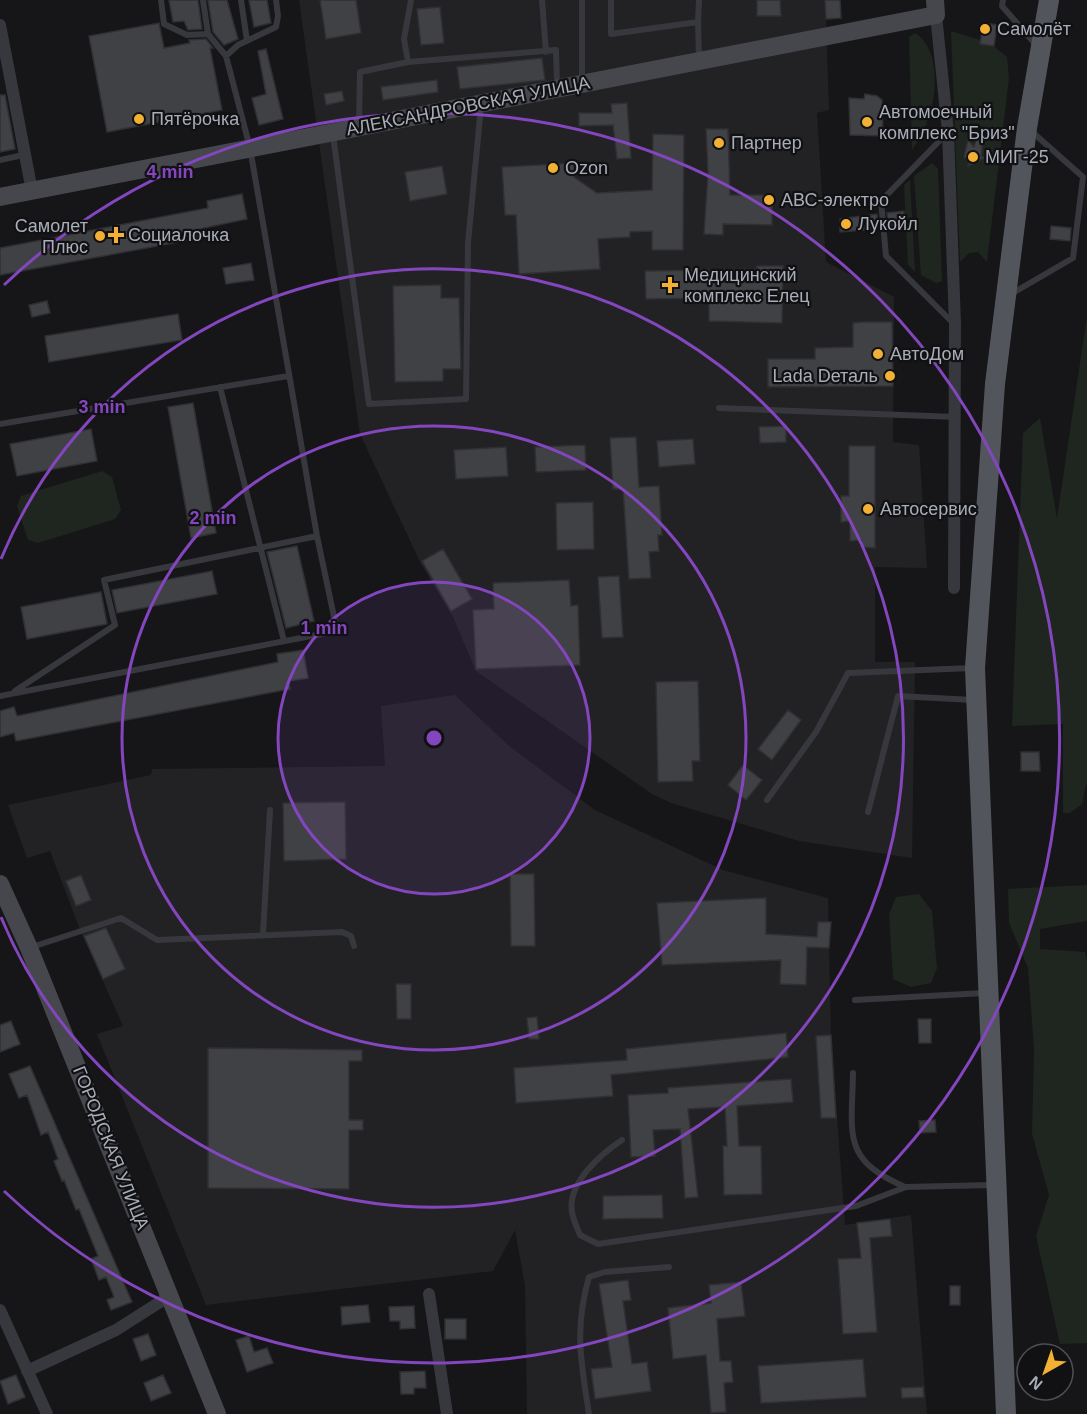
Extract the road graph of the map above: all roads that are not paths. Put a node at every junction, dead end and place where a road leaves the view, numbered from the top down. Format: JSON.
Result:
{"nodes":[{"id":1,"x":161,"y":0,"type":"edge"},
{"id":2,"x":203,"y":0,"type":"edge"},
{"id":3,"x":241,"y":0,"type":"edge"},
{"id":4,"x":276,"y":0,"type":"edge"},
{"id":5,"x":411,"y":0,"type":"edge"},
{"id":6,"x":542,"y":0,"type":"edge"},
{"id":7,"x":582,"y":0,"type":"edge"},
{"id":8,"x":611,"y":0,"type":"edge"},
{"id":9,"x":699,"y":0,"type":"edge"},
{"id":10,"x":1003,"y":0,"type":"edge"},
{"id":11,"x":1049,"y":0,"type":"edge"},
{"id":12,"x":936,"y":8,"type":"edge"},
{"id":13,"x":698,"y":22,"type":"junction"},
{"id":14,"x":0,"y":25,"type":"edge"},
{"id":15,"x":208,"y":34,"type":"junction"},
{"id":16,"x":247,"y":41,"type":"junction"},
{"id":17,"x":1039,"y":49,"type":"junction"},
{"id":18,"x":546,"y":52,"type":"junction"},
{"id":19,"x":226,"y":56,"type":"junction"},
{"id":20,"x":408,"y":62,"type":"junction"},
{"id":21,"x":699,"y":62,"type":"junction"},
{"id":22,"x":582,"y":85,"type":"junction"},
{"id":23,"x":558,"y":89,"type":"junction"},
{"id":24,"x":482,"y":104,"type":"junction"},
{"id":25,"x":359,"y":126,"type":"junction"},
{"id":26,"x":1027,"y":128,"type":"junction"},
{"id":27,"x":333,"y":132,"type":"junction"},
{"id":28,"x":948,"y":132,"type":"junction"},
{"id":29,"x":250,"y":148,"type":"junction"},
{"id":30,"x":23,"y":155,"type":"junction"},
{"id":31,"x":0,"y":160,"type":"edge"},
{"id":32,"x":32,"y":191,"type":"junction"},
{"id":33,"x":0,"y":197,"type":"edge"},
{"id":34,"x":1005,"y":297,"type":"junction"},
{"id":35,"x":955,"y":324,"type":"junction"},
{"id":36,"x":288,"y":376,"type":"junction"},
{"id":37,"x":220,"y":387,"type":"junction"},
{"id":38,"x":719,"y":408,"type":"dead end"},
{"id":39,"x":956,"y":417,"type":"junction"},
{"id":40,"x":0,"y":424,"type":"edge"},
{"id":41,"x":317,"y":536,"type":"junction"},
{"id":42,"x":261,"y":547,"type":"junction"},
{"id":43,"x":954,"y":588,"type":"dead end"},
{"id":44,"x":284,"y":641,"type":"junction"},
{"id":45,"x":975,"y":668,"type":"junction"},
{"id":46,"x":11,"y":694,"type":"junction"},
{"id":47,"x":0,"y":696,"type":"edge"},
{"id":48,"x":977,"y":701,"type":"junction"},
{"id":49,"x":767,"y":800,"type":"dead end"},
{"id":50,"x":270,"y":810,"type":"dead end"},
{"id":51,"x":868,"y":812,"type":"dead end"},
{"id":52,"x":0,"y":885,"type":"edge"},
{"id":53,"x":262,"y":934,"type":"junction"},
{"id":54,"x":354,"y":946,"type":"dead end"},
{"id":55,"x":29,"y":948,"type":"junction"},
{"id":56,"x":988,"y":993,"type":"junction"},
{"id":57,"x":855,"y":1000,"type":"dead end"},
{"id":58,"x":853,"y":1073,"type":"dead end"},
{"id":59,"x":622,"y":1140,"type":"dead end"},
{"id":60,"x":996,"y":1185,"type":"junction"},
{"id":61,"x":906,"y":1187,"type":"junction"},
{"id":62,"x":669,"y":1268,"type":"dead end"},
{"id":63,"x":429,"y":1294,"type":"dead end"},
{"id":64,"x":171,"y":1295,"type":"junction"},
{"id":65,"x":0,"y":1310,"type":"edge"},
{"id":66,"x":27,"y":1371,"type":"junction"},
{"id":67,"x":47,"y":1414,"type":"edge"},
{"id":68,"x":217,"y":1414,"type":"edge"},
{"id":69,"x":447,"y":1414,"type":"edge"},
{"id":70,"x":589,"y":1414,"type":"edge"},
{"id":71,"x":1006,"y":1414,"type":"edge"}],
"edges":[{"from":1,"to":15,"type":"lane"},
{"from":2,"to":15,"type":"lane"},
{"from":3,"to":16,"type":"lane"},
{"from":4,"to":16,"type":"lane"},
{"from":5,"to":20,"type":"lane"},
{"from":6,"to":18,"type":"lane"},
{"from":7,"to":22,"type":"lane"},
{"from":8,"to":13,"type":"lane"},
{"from":9,"to":13,"type":"lane"},
{"from":10,"to":17,"type":"lane"},
{"from":11,"to":17,"type":"main road"},
{"from":12,"to":21,"type":"street","name":"АЛЕКСАНДРОВСКАЯ УЛИЦА"},
{"from":12,"to":28,"type":"street"},
{"from":13,"to":21,"type":"lane"},
{"from":14,"to":30,"type":"street"},
{"from":15,"to":19,"type":"lane"},
{"from":16,"to":19,"type":"lane"},
{"from":17,"to":26,"type":"main road"},
{"from":18,"to":20,"type":"lane"},
{"from":18,"to":23,"type":"lane"},
{"from":19,"to":29,"type":"lane"},
{"from":20,"to":25,"type":"lane"},
{"from":21,"to":22,"type":"street","name":"АЛЕКСАНДРОВСКАЯ УЛИЦА"},
{"from":22,"to":23,"type":"street","name":"АЛЕКСАНДРОВСКАЯ УЛИЦА"},
{"from":23,"to":24,"type":"street","name":"АЛЕКСАНДРОВСКАЯ УЛИЦА"},
{"from":24,"to":25,"type":"street","name":"АЛЕКСАНДРОВСКАЯ УЛИЦА"},
{"from":24,"to":27,"type":"lane"},
{"from":25,"to":27,"type":"street","name":"АЛЕКСАНДРОВСКАЯ УЛИЦА"},
{"from":26,"to":34,"type":"main road"},
{"from":26,"to":34,"type":"lane"},
{"from":27,"to":29,"type":"street","name":"АЛЕКСАНДРОВСКАЯ УЛИЦА"},
{"from":28,"to":35,"type":"street"},
{"from":28,"to":35,"type":"lane"},
{"from":29,"to":32,"type":"street","name":"АЛЕКСАНДРОВСКАЯ УЛИЦА"},
{"from":29,"to":36,"type":"lane"},
{"from":30,"to":31,"type":"lane"},
{"from":30,"to":32,"type":"street"},
{"from":32,"to":33,"type":"street","name":"АЛЕКСАНДРОВСКАЯ УЛИЦА"},
{"from":34,"to":45,"type":"main road"},
{"from":35,"to":39,"type":"street"},
{"from":36,"to":37,"type":"lane"},
{"from":36,"to":41,"type":"lane"},
{"from":37,"to":40,"type":"lane"},
{"from":37,"to":42,"type":"lane"},
{"from":38,"to":39,"type":"lane"},
{"from":39,"to":43,"type":"street"},
{"from":41,"to":42,"type":"lane"},
{"from":41,"to":44,"type":"lane"},
{"from":42,"to":44,"type":"lane"},
{"from":42,"to":46,"type":"lane"},
{"from":44,"to":46,"type":"lane"},
{"from":45,"to":48,"type":"main road"},
{"from":45,"to":49,"type":"lane"},
{"from":46,"to":47,"type":"lane"},
{"from":48,"to":51,"type":"lane"},
{"from":48,"to":56,"type":"main road"},
{"from":50,"to":53,"type":"lane"},
{"from":52,"to":55,"type":"street","name":"ГОРОДСКАЯ УЛИЦА"},
{"from":53,"to":54,"type":"lane"},
{"from":53,"to":55,"type":"lane"},
{"from":55,"to":64,"type":"street","name":"ГОРОДСКАЯ УЛИЦА"},
{"from":56,"to":57,"type":"lane"},
{"from":56,"to":60,"type":"main road"},
{"from":58,"to":61,"type":"lane"},
{"from":59,"to":61,"type":"lane"},
{"from":60,"to":61,"type":"lane"},
{"from":60,"to":71,"type":"main road"},
{"from":62,"to":70,"type":"lane"},
{"from":63,"to":69,"type":"street"},
{"from":64,"to":66,"type":"street"},
{"from":64,"to":68,"type":"street","name":"ГОРОДСКАЯ УЛИЦА"},
{"from":65,"to":66,"type":"street"},
{"from":66,"to":67,"type":"street"}]}
